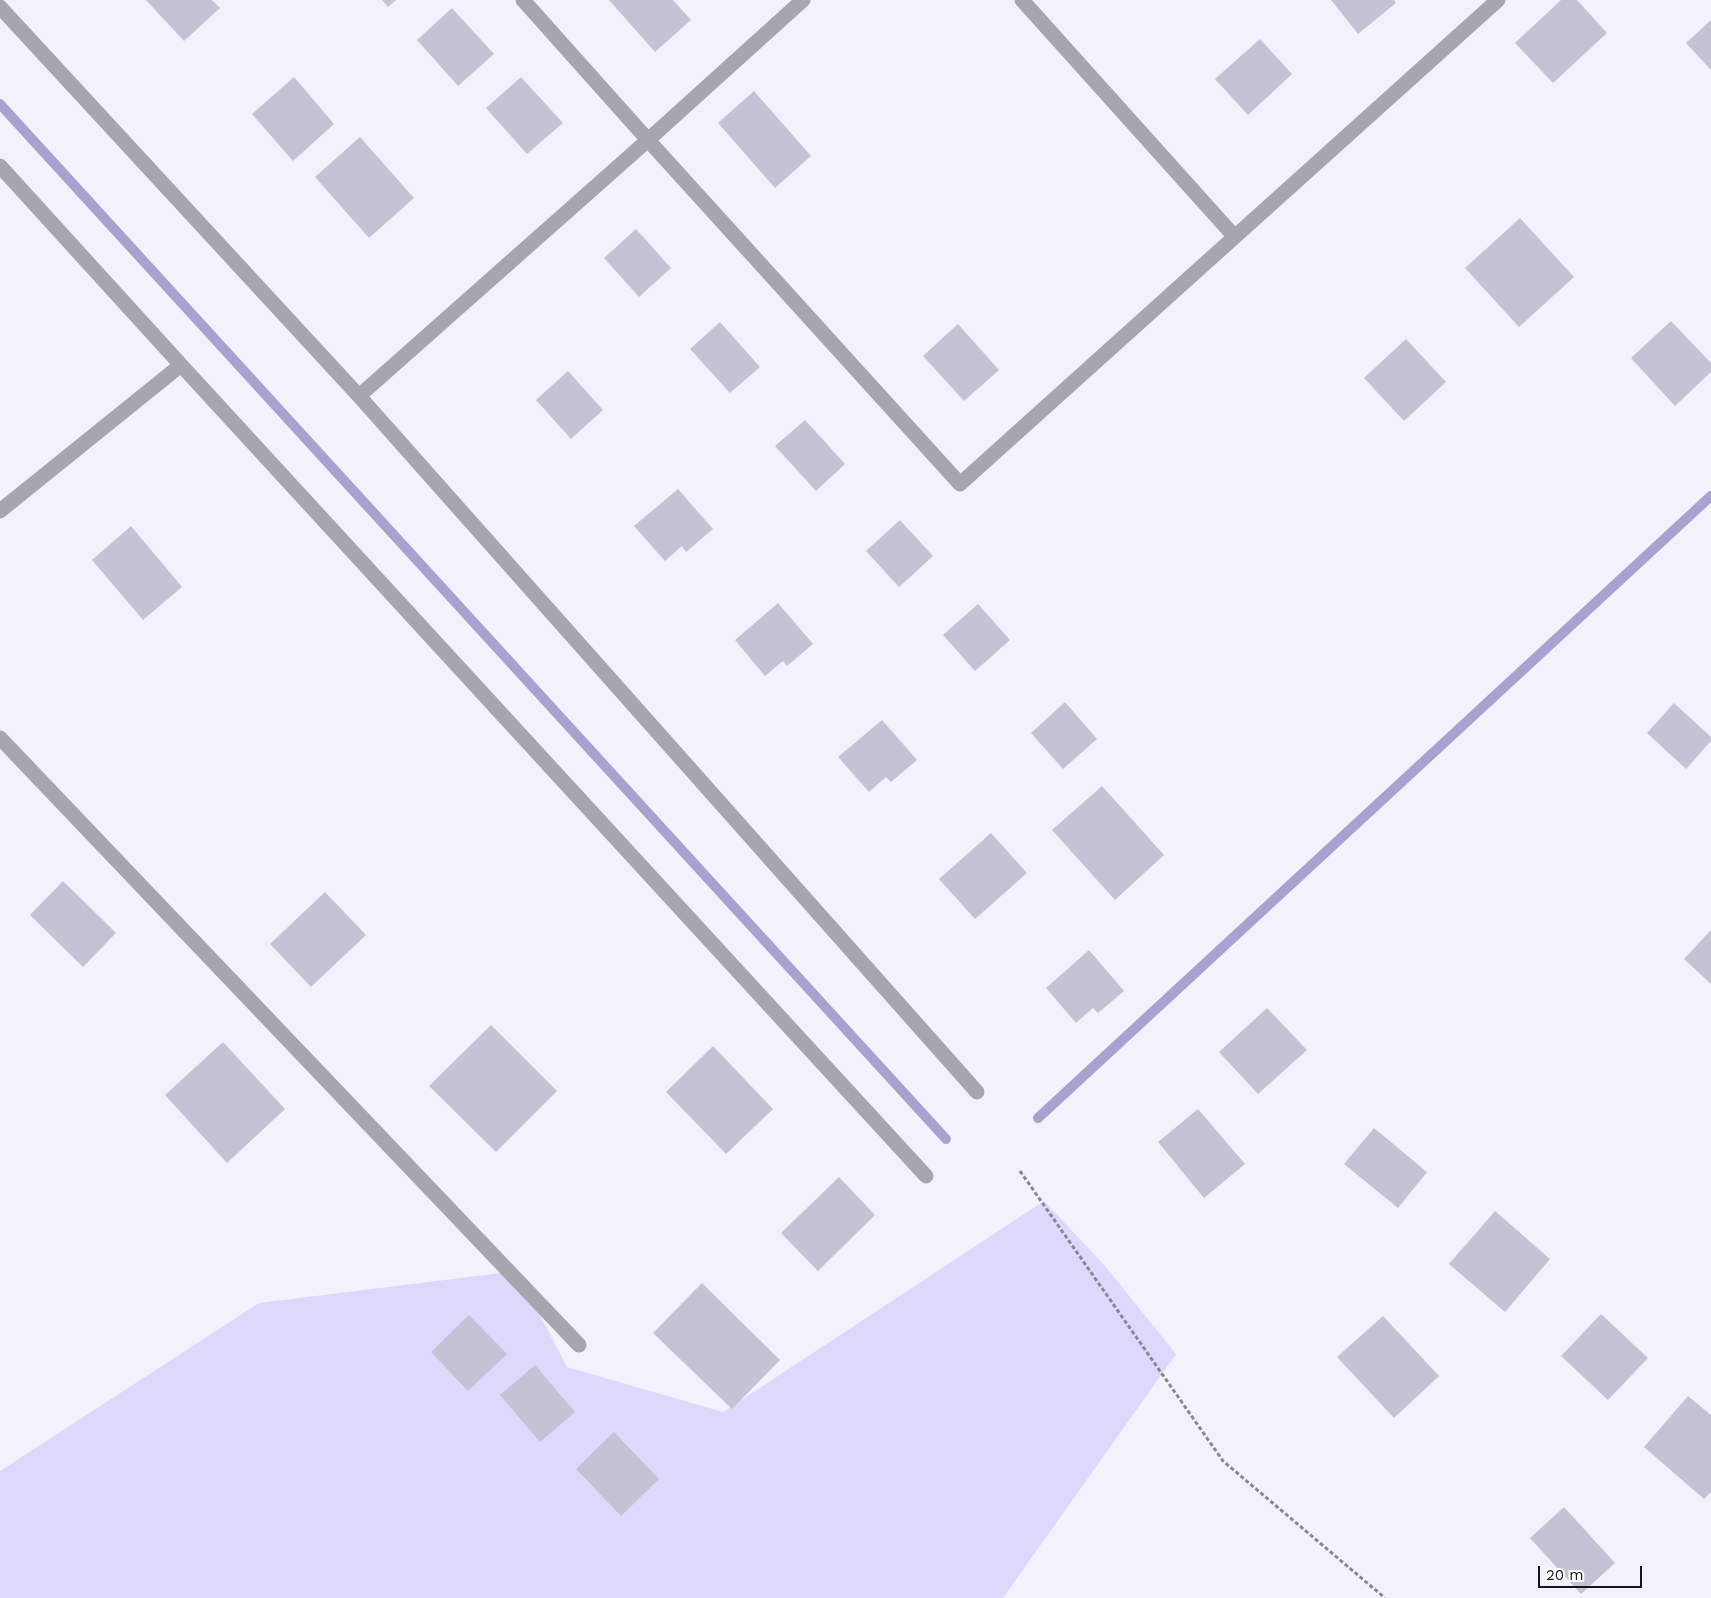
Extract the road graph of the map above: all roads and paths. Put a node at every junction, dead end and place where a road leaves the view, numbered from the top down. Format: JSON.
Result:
{"nodes":[{"id":1,"x":523,"y":0,"type":"edge"},
{"id":2,"x":803,"y":0,"type":"edge"},
{"id":3,"x":1022,"y":0,"type":"edge"},
{"id":4,"x":1498,"y":0,"type":"edge"},
{"id":5,"x":0,"y":8,"type":"edge"},
{"id":6,"x":648,"y":140,"type":"junction"},
{"id":7,"x":0,"y":166,"type":"edge"},
{"id":8,"x":1234,"y":236,"type":"junction"},
{"id":9,"x":181,"y":365,"type":"junction"},
{"id":10,"x":359,"y":396,"type":"junction"},
{"id":11,"x":0,"y":511,"type":"edge"},
{"id":12,"x":0,"y":738,"type":"edge"},
{"id":13,"x":977,"y":1092,"type":"dead end"},
{"id":14,"x":1020,"y":1170,"type":"dead end"},
{"id":15,"x":926,"y":1176,"type":"dead end"},
{"id":16,"x":579,"y":1345,"type":"dead end"},
{"id":17,"x":1385,"y":1598,"type":"edge"}],
"edges":[{"from":1,"to":6,"type":"lane"},
{"from":2,"to":6,"type":"lane"},
{"from":3,"to":8,"type":"lane"},
{"from":4,"to":8,"type":"lane"},
{"from":5,"to":10,"type":"lane"},
{"from":6,"to":8,"type":"lane"},
{"from":6,"to":10,"type":"lane"},
{"from":7,"to":9,"type":"lane"},
{"from":9,"to":11,"type":"lane"},
{"from":9,"to":15,"type":"lane"},
{"from":10,"to":13,"type":"lane"},
{"from":12,"to":16,"type":"lane"},
{"from":14,"to":17,"type":"path"}]}
